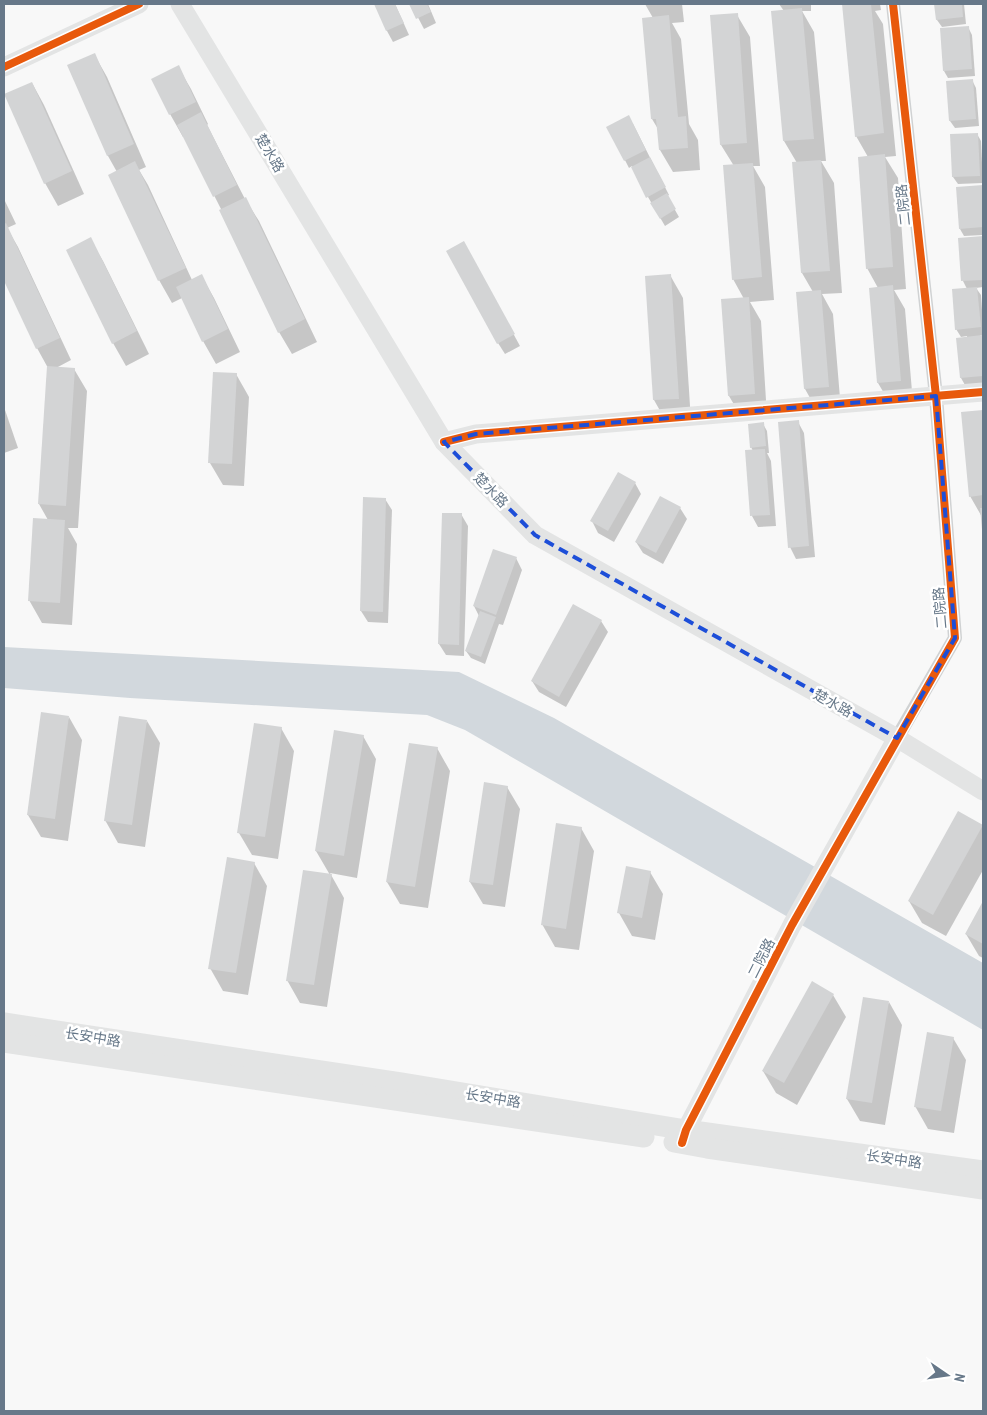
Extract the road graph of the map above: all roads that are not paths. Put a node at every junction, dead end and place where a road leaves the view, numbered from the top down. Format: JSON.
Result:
{"nodes":[{"id":1,"x":139,"y":4,"type":"edge"},
{"id":2,"x":180,"y":4,"type":"edge"},
{"id":3,"x":893,"y":4,"type":"edge"},
{"id":4,"x":4,"y":66,"type":"edge"},
{"id":5,"x":983,"y":392,"type":"edge"},
{"id":6,"x":936,"y":396,"type":"junction"},
{"id":7,"x":444,"y":442,"type":"junction"},
{"id":8,"x":897,"y":738,"type":"junction"},
{"id":9,"x":983,"y":791,"type":"edge"},
{"id":10,"x":4,"y":1023,"type":"edge"},
{"id":11,"x":4,"y":1042,"type":"edge"},
{"id":12,"x":684,"y":1136,"type":"junction"},
{"id":13,"x":983,"y":1171,"type":"edge"},
{"id":14,"x":983,"y":1189,"type":"edge"}],
"edges":[{"from":1,"to":4,"type":"main road"},
{"from":2,"to":7,"type":"main road","name":"楚水路"},
{"from":3,"to":6,"type":"street","name":"二院路"},
{"from":5,"to":6,"type":"main road"},
{"from":6,"to":7,"type":"main road"},
{"from":6,"to":8,"type":"street","name":"二院路"},
{"from":7,"to":8,"type":"main road","name":"楚水路"},
{"from":8,"to":9,"type":"main road","name":"楚水路"},
{"from":8,"to":12,"type":"main road","name":"二院路"},
{"from":10,"to":12,"type":"main road","name":"长安中路"},
{"from":11,"to":12,"type":"main road","name":"长安中路"},
{"from":12,"to":13,"type":"main road","name":"长安中路"},
{"from":12,"to":14,"type":"main road","name":"长安中路"}]}
